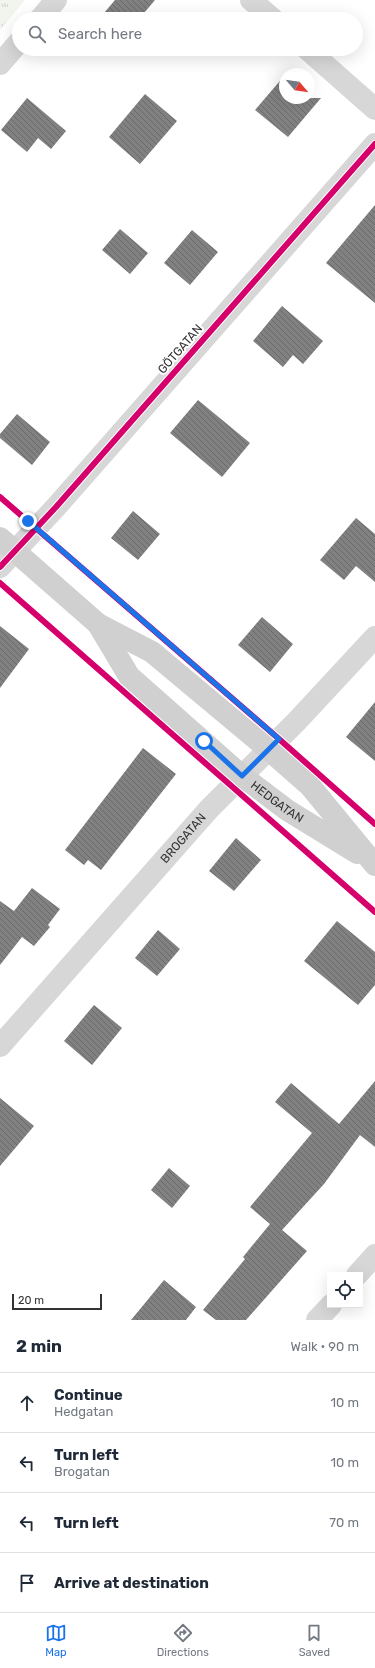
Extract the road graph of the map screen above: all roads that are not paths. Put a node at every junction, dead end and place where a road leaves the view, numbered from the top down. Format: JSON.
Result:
{"nodes":[{"id":1,"x":56,"y":0,"type":"edge"},
{"id":2,"x":251,"y":0,"type":"edge"},
{"id":3,"x":46,"y":12,"type":"edge"},
{"id":4,"x":265,"y":12,"type":"edge"},
{"id":5,"x":12,"y":50,"type":"edge"},
{"id":6,"x":315,"y":56,"type":"edge"},
{"id":7,"x":0,"y":64,"type":"edge"},
{"id":8,"x":375,"y":109,"type":"edge"},
{"id":9,"x":375,"y":144,"type":"edge"},
{"id":10,"x":8,"y":544,"type":"edge"},
{"id":11,"x":0,"y":567,"type":"edge"},
{"id":12,"x":98,"y":624,"type":"junction"},
{"id":13,"x":375,"y":638,"type":"edge"},
{"id":14,"x":268,"y":749,"type":"junction"},
{"id":15,"x":242,"y":776,"type":"junction"},
{"id":16,"x":373,"y":863,"type":"edge"},
{"id":17,"x":0,"y":1046,"type":"edge"},
{"id":18,"x":375,"y":1255,"type":"edge"},
{"id":19,"x":360,"y":1272,"type":"edge"},
{"id":20,"x":327,"y":1308,"type":"edge"},
{"id":21,"x":317,"y":1320,"type":"edge"}],
"edges":[{"from":1,"to":3,"type":"street"},
{"from":2,"to":4,"type":"street"},
{"from":5,"to":7,"type":"street"},
{"from":6,"to":8,"type":"street"},
{"from":9,"to":10,"type":"street","name":"GÖTGATAN"},
{"from":10,"to":11,"type":"street","name":"GÖTGATAN"},
{"from":10,"to":12,"type":"main road","name":"HEDGATAN"},
{"from":12,"to":14,"type":"main road","name":"HEDGATAN"},
{"from":12,"to":15,"type":"main road","name":"HEDGATAN"},
{"from":13,"to":14,"type":"street","name":"BROGATAN"},
{"from":14,"to":15,"type":"street","name":"BROGATAN"},
{"from":14,"to":16,"type":"main road","name":"HEDGATAN"},
{"from":15,"to":16,"type":"main road","name":"HEDGATAN"},
{"from":15,"to":17,"type":"street","name":"BROGATAN"},
{"from":18,"to":19,"type":"street"},
{"from":20,"to":21,"type":"street"}]}
